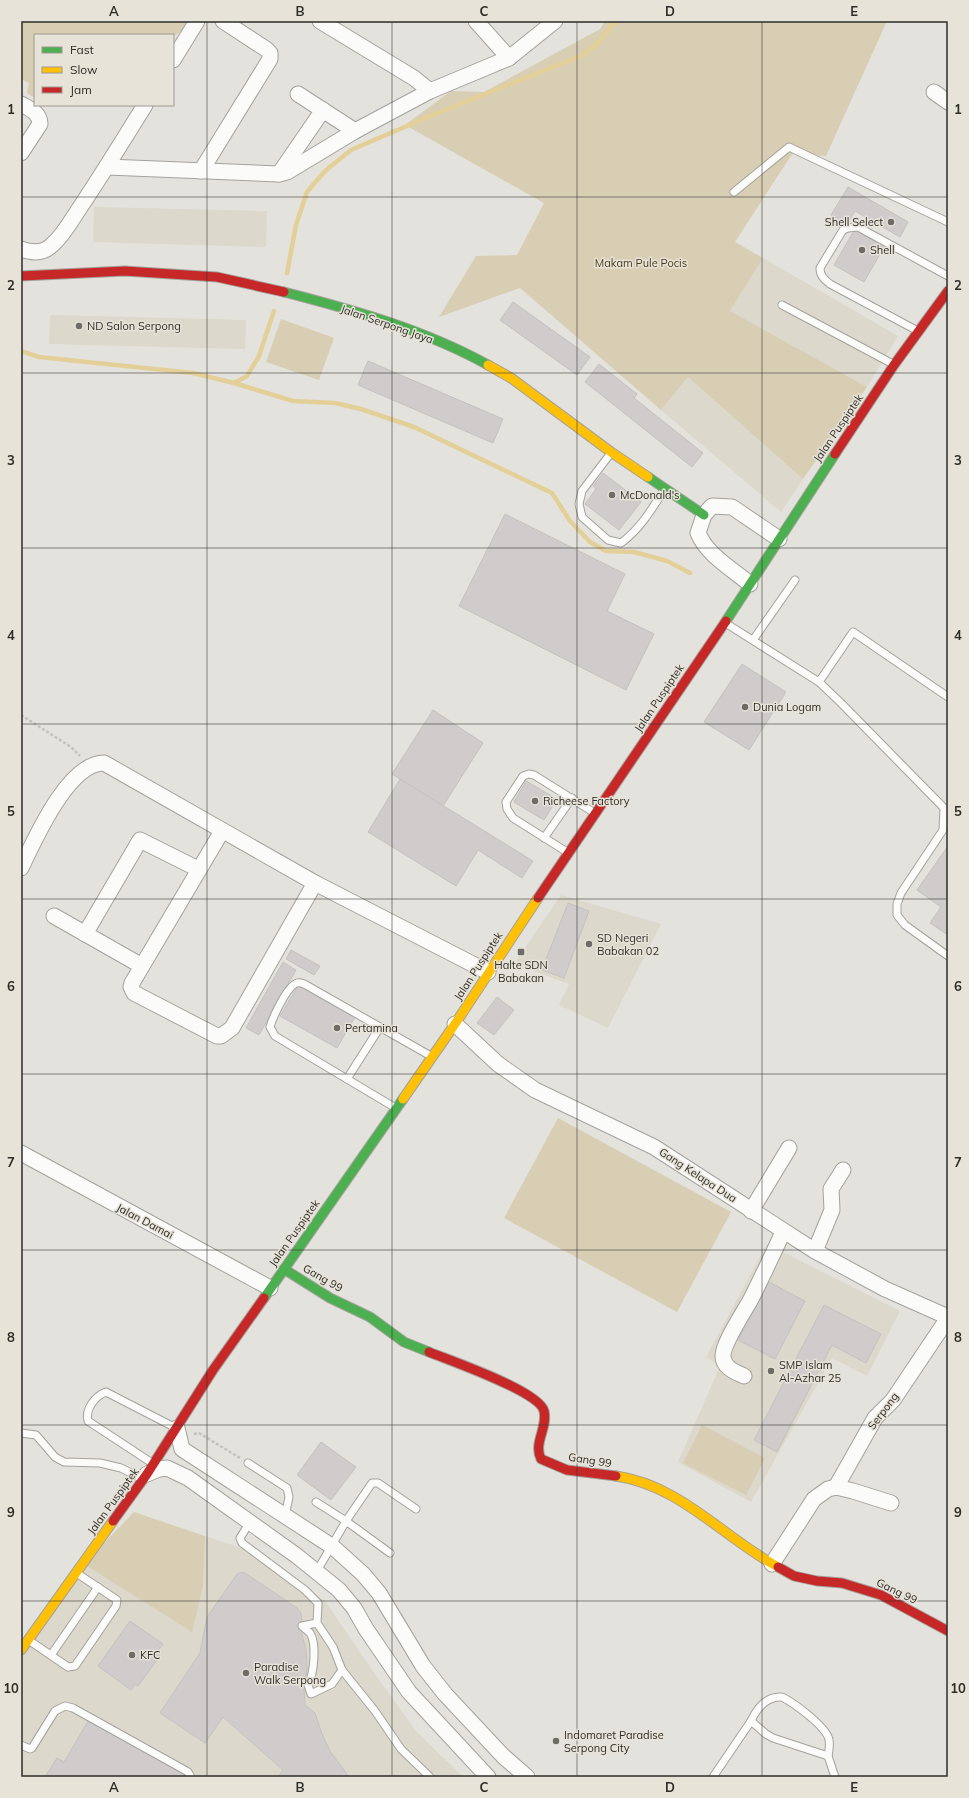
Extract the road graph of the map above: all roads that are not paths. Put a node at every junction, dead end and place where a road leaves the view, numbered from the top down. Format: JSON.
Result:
{"nodes":[{"id":1,"x":197,"y":21,"type":"edge"},
{"id":2,"x":223,"y":21,"type":"edge"},
{"id":3,"x":320,"y":21,"type":"edge"},
{"id":4,"x":476,"y":21,"type":"edge"},
{"id":5,"x":555,"y":21,"type":"edge"},
{"id":6,"x":174,"y":58,"type":"edge"},
{"id":7,"x":509,"y":58,"type":"junction"},
{"id":8,"x":430,"y":91,"type":"junction"},
{"id":9,"x":934,"y":92,"type":"dead end"},
{"id":10,"x":298,"y":94,"type":"dead end"},
{"id":11,"x":948,"y":102,"type":"edge"},
{"id":12,"x":21,"y":104,"type":"edge"},
{"id":13,"x":144,"y":106,"type":"edge"},
{"id":14,"x":323,"y":110,"type":"junction"},
{"id":15,"x":355,"y":131,"type":"junction"},
{"id":16,"x":21,"y":154,"type":"edge"},
{"id":17,"x":107,"y":167,"type":"junction"},
{"id":18,"x":201,"y":171,"type":"junction"},
{"id":19,"x":279,"y":174,"type":"junction"},
{"id":20,"x":734,"y":192,"type":"dead end"},
{"id":21,"x":948,"y":222,"type":"edge"},
{"id":22,"x":21,"y":249,"type":"edge"},
{"id":23,"x":21,"y":276,"type":"edge"},
{"id":24,"x":948,"y":276,"type":"edge"},
{"id":25,"x":948,"y":291,"type":"edge"},
{"id":26,"x":782,"y":305,"type":"dead end"},
{"id":27,"x":919,"y":332,"type":"junction"},
{"id":28,"x":894,"y":365,"type":"junction"},
{"id":29,"x":612,"y":452,"type":"junction"},
{"id":30,"x":666,"y":488,"type":"junction"},
{"id":31,"x":704,"y":515,"type":"junction"},
{"id":32,"x":779,"y":539,"type":"junction"},
{"id":33,"x":795,"y":580,"type":"dead end"},
{"id":34,"x":750,"y":584,"type":"junction"},
{"id":35,"x":725,"y":622,"type":"junction"},
{"id":36,"x":753,"y":640,"type":"junction"},
{"id":37,"x":818,"y":682,"type":"junction"},
{"id":38,"x":948,"y":697,"type":"edge"},
{"id":39,"x":572,"y":798,"type":"junction"},
{"id":40,"x":946,"y":805,"type":"edge"},
{"id":41,"x":595,"y":814,"type":"junction"},
{"id":42,"x":222,"y":831,"type":"junction"},
{"id":43,"x":544,"y":838,"type":"junction"},
{"id":44,"x":568,"y":853,"type":"junction"},
{"id":45,"x":21,"y":868,"type":"edge"},
{"id":46,"x":198,"y":869,"type":"junction"},
{"id":47,"x":315,"y":883,"type":"junction"},
{"id":48,"x":54,"y":916,"type":"dead end"},
{"id":49,"x":85,"y":934,"type":"junction"},
{"id":50,"x":948,"y":956,"type":"edge"},
{"id":51,"x":142,"y":966,"type":"junction"},
{"id":52,"x":488,"y":972,"type":"junction"},
{"id":53,"x":455,"y":1024,"type":"junction"},
{"id":54,"x":380,"y":1027,"type":"junction"},
{"id":55,"x":432,"y":1057,"type":"junction"},
{"id":56,"x":347,"y":1080,"type":"junction"},
{"id":57,"x":396,"y":1109,"type":"junction"},
{"id":58,"x":789,"y":1148,"type":"dead end"},
{"id":59,"x":21,"y":1153,"type":"edge"},
{"id":60,"x":842,"y":1170,"type":"dead end"},
{"id":61,"x":751,"y":1211,"type":"junction"},
{"id":62,"x":783,"y":1232,"type":"junction"},
{"id":63,"x":815,"y":1252,"type":"junction"},
{"id":64,"x":284,"y":1269,"type":"junction"},
{"id":65,"x":270,"y":1288,"type":"junction"},
{"id":66,"x":948,"y":1317,"type":"edge"},
{"id":67,"x":744,"y":1376,"type":"dead end"},
{"id":68,"x":177,"y":1428,"type":"junction"},
{"id":69,"x":21,"y":1433,"type":"edge"},
{"id":70,"x":248,"y":1463,"type":"road end"},
{"id":71,"x":148,"y":1472,"type":"junction"},
{"id":72,"x":836,"y":1487,"type":"junction"},
{"id":73,"x":316,"y":1502,"type":"dead end"},
{"id":74,"x":891,"y":1503,"type":"dead end"},
{"id":75,"x":416,"y":1509,"type":"dead end"},
{"id":76,"x":286,"y":1516,"type":"junction"},
{"id":77,"x":346,"y":1521,"type":"junction"},
{"id":78,"x":250,"y":1522,"type":"junction"},
{"id":79,"x":332,"y":1547,"type":"junction"},
{"id":80,"x":390,"y":1554,"type":"dead end"},
{"id":81,"x":772,"y":1564,"type":"junction"},
{"id":82,"x":317,"y":1571,"type":"junction"},
{"id":83,"x":77,"y":1572,"type":"junction"},
{"id":84,"x":98,"y":1587,"type":"junction"},
{"id":85,"x":317,"y":1623,"type":"junction"},
{"id":86,"x":948,"y":1631,"type":"edge"},
{"id":87,"x":29,"y":1640,"type":"junction"},
{"id":88,"x":21,"y":1650,"type":"edge"},
{"id":89,"x":51,"y":1655,"type":"junction"},
{"id":90,"x":342,"y":1670,"type":"junction"},
{"id":91,"x":445,"y":1694,"type":"junction"},
{"id":92,"x":426,"y":1710,"type":"junction"},
{"id":93,"x":751,"y":1721,"type":"junction"},
{"id":94,"x":21,"y":1745,"type":"edge"},
{"id":95,"x":828,"y":1756,"type":"junction"},
{"id":96,"x":191,"y":1777,"type":"edge"},
{"id":97,"x":430,"y":1777,"type":"edge"},
{"id":98,"x":488,"y":1777,"type":"edge"},
{"id":99,"x":527,"y":1777,"type":"edge"},
{"id":100,"x":713,"y":1777,"type":"edge"},
{"id":101,"x":835,"y":1777,"type":"edge"}],
"edges":[{"from":1,"to":6,"type":"street"},
{"from":2,"to":18,"type":"street"},
{"from":3,"to":8,"type":"street"},
{"from":4,"to":7,"type":"street"},
{"from":5,"to":7,"type":"street"},
{"from":7,"to":8,"type":"street"},
{"from":8,"to":15,"type":"street"},
{"from":9,"to":11,"type":"street"},
{"from":10,"to":14,"type":"street"},
{"from":12,"to":16,"type":"street"},
{"from":13,"to":17,"type":"street"},
{"from":14,"to":15,"type":"street"},
{"from":14,"to":19,"type":"street"},
{"from":15,"to":19,"type":"street"},
{"from":17,"to":18,"type":"street"},
{"from":17,"to":22,"type":"street"},
{"from":18,"to":19,"type":"street"},
{"from":20,"to":21,"type":"lane"},
{"from":23,"to":29,"type":"main road","name":"Jalan Serpong Jaya"},
{"from":24,"to":27,"type":"lane"},
{"from":25,"to":27,"type":"main road","name":"Jalan Puspiptek"},
{"from":26,"to":28,"type":"lane"},
{"from":27,"to":28,"type":"main road","name":"Jalan Puspiptek"},
{"from":28,"to":32,"type":"main road","name":"Jalan Puspiptek"},
{"from":29,"to":30,"type":"main road","name":"Jalan Serpong Jaya"},
{"from":29,"to":30,"type":"lane"},
{"from":30,"to":31,"type":"main road","name":"Jalan Serpong Jaya"},
{"from":31,"to":32,"type":"street"},
{"from":31,"to":34,"type":"street"},
{"from":32,"to":34,"type":"main road","name":"Jalan Puspiptek"},
{"from":33,"to":36,"type":"lane"},
{"from":34,"to":35,"type":"main road","name":"Jalan Puspiptek"},
{"from":35,"to":36,"type":"lane"},
{"from":35,"to":41,"type":"main road","name":"Jalan Puspiptek"},
{"from":36,"to":37,"type":"lane"},
{"from":37,"to":38,"type":"lane"},
{"from":37,"to":40,"type":"lane"},
{"from":39,"to":41,"type":"lane"},
{"from":39,"to":43,"type":"lane"},
{"from":39,"to":43,"type":"lane"},
{"from":40,"to":50,"type":"lane"},
{"from":41,"to":44,"type":"main road","name":"Jalan Puspiptek"},
{"from":42,"to":45,"type":"street"},
{"from":42,"to":46,"type":"street"},
{"from":42,"to":47,"type":"street"},
{"from":43,"to":44,"type":"lane"},
{"from":44,"to":52,"type":"main road","name":"Jalan Puspiptek"},
{"from":46,"to":49,"type":"street"},
{"from":46,"to":51,"type":"street"},
{"from":47,"to":51,"type":"street"},
{"from":47,"to":52,"type":"street"},
{"from":48,"to":49,"type":"street"},
{"from":49,"to":51,"type":"street"},
{"from":52,"to":53,"type":"main road","name":"Jalan Puspiptek"},
{"from":53,"to":55,"type":"main road","name":"Jalan Puspiptek"},
{"from":53,"to":61,"type":"street","name":"Gang Kelapa Dua"},
{"from":54,"to":55,"type":"lane"},
{"from":54,"to":56,"type":"lane"},
{"from":54,"to":56,"type":"lane"},
{"from":55,"to":57,"type":"main road","name":"Jalan Puspiptek"},
{"from":56,"to":57,"type":"lane"},
{"from":57,"to":64,"type":"main road","name":"Jalan Puspiptek"},
{"from":58,"to":61,"type":"street"},
{"from":59,"to":65,"type":"street","name":"Jalan Damai"},
{"from":60,"to":63,"type":"street"},
{"from":61,"to":62,"type":"street","name":"Gang Kelapa Dua"},
{"from":62,"to":63,"type":"street","name":"Gang Kelapa Dua"},
{"from":62,"to":67,"type":"street"},
{"from":63,"to":66,"type":"street","name":"Gang Kelapa Dua"},
{"from":64,"to":65,"type":"main road","name":"Jalan Puspiptek"},
{"from":64,"to":81,"type":"main road","name":"Gang 99"},
{"from":65,"to":68,"type":"main road","name":"Jalan Puspiptek"},
{"from":66,"to":72,"type":"street","name":"Serpong"},
{"from":68,"to":71,"type":"main road","name":"Jalan Puspiptek"},
{"from":68,"to":71,"type":"lane"},
{"from":68,"to":76,"type":"street"},
{"from":69,"to":71,"type":"lane"},
{"from":70,"to":76,"type":"lane"},
{"from":71,"to":78,"type":"street"},
{"from":71,"to":83,"type":"main road","name":"Jalan Puspiptek"},
{"from":72,"to":74,"type":"street"},
{"from":72,"to":81,"type":"street"},
{"from":73,"to":77,"type":"lane"},
{"from":75,"to":77,"type":"lane"},
{"from":76,"to":79,"type":"street"},
{"from":77,"to":79,"type":"lane"},
{"from":77,"to":80,"type":"lane"},
{"from":78,"to":82,"type":"street"},
{"from":78,"to":85,"type":"lane"},
{"from":79,"to":82,"type":"lane"},
{"from":79,"to":91,"type":"street"},
{"from":81,"to":86,"type":"main road","name":"Gang 99"},
{"from":82,"to":92,"type":"street"},
{"from":83,"to":84,"type":"lane"},
{"from":83,"to":87,"type":"main road","name":"Jalan Puspiptek"},
{"from":84,"to":89,"type":"lane"},
{"from":84,"to":89,"type":"lane"},
{"from":85,"to":90,"type":"lane"},
{"from":85,"to":90,"type":"lane"},
{"from":87,"to":88,"type":"main road","name":"Jalan Puspiptek"},
{"from":87,"to":89,"type":"lane"},
{"from":90,"to":97,"type":"lane"},
{"from":91,"to":92,"type":"street"},
{"from":91,"to":99,"type":"street"},
{"from":92,"to":98,"type":"street"},
{"from":93,"to":95,"type":"lane"},
{"from":93,"to":95,"type":"lane"},
{"from":93,"to":100,"type":"lane"},
{"from":94,"to":96,"type":"lane"},
{"from":95,"to":101,"type":"lane"}]}
